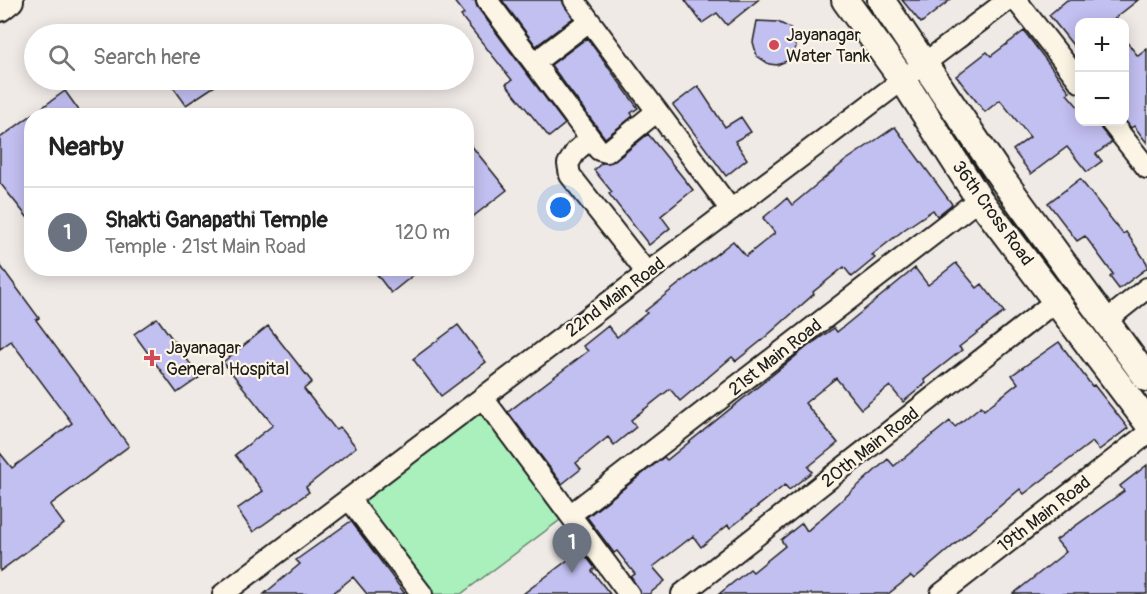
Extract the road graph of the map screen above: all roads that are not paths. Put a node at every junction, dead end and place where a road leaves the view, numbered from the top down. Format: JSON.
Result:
{"nodes":[{"id":1,"x":10,"y":0,"type":"edge"},
{"id":2,"x":487,"y":0,"type":"edge"},
{"id":3,"x":574,"y":0,"type":"edge"},
{"id":4,"x":845,"y":0,"type":"edge"},
{"id":5,"x":881,"y":0,"type":"edge"},
{"id":6,"x":1008,"y":0,"type":"edge"},
{"id":7,"x":1016,"y":0,"type":"edge"},
{"id":8,"x":0,"y":8,"type":"edge"},
{"id":9,"x":589,"y":21,"type":"junction"},
{"id":10,"x":924,"y":61,"type":"junction"},
{"id":11,"x":534,"y":63,"type":"junction"},
{"id":12,"x":1075,"y":76,"type":"edge"},
{"id":13,"x":903,"y":80,"type":"junction"},
{"id":14,"x":656,"y":112,"type":"junction"},
{"id":15,"x":1114,"y":126,"type":"edge"},
{"id":16,"x":590,"y":138,"type":"junction"},
{"id":17,"x":1147,"y":168,"type":"edge"},
{"id":18,"x":979,"y":199,"type":"junction"},
{"id":19,"x":731,"y":210,"type":"junction"},
{"id":20,"x":647,"y":273,"type":"junction"},
{"id":21,"x":1147,"y":288,"type":"edge"},
{"id":22,"x":1057,"y":300,"type":"junction"},
{"id":23,"x":1107,"y":320,"type":"junction"},
{"id":24,"x":1147,"y":378,"type":"edge"},
{"id":25,"x":483,"y":398,"type":"junction"},
{"id":26,"x":1147,"y":422,"type":"edge"},
{"id":27,"x":1147,"y":434,"type":"edge"},
{"id":28,"x":349,"y":499,"type":"junction"},
{"id":29,"x":570,"y":515,"type":"junction"},
{"id":30,"x":223,"y":594,"type":"edge"},
{"id":31,"x":422,"y":594,"type":"edge"},
{"id":32,"x":629,"y":594,"type":"edge"},
{"id":33,"x":682,"y":594,"type":"edge"},
{"id":34,"x":941,"y":594,"type":"edge"}],
"edges":[{"from":1,"to":8,"type":"street"},
{"from":2,"to":11,"type":"street"},
{"from":3,"to":9,"type":"street"},
{"from":4,"to":13,"type":"street","name":"36th Cross Road"},
{"from":5,"to":10,"type":"street","name":"36th Cross Road"},
{"from":6,"to":10,"type":"street","name":"22nd Main Road"},
{"from":7,"to":12,"type":"street"},
{"from":9,"to":11,"type":"street"},
{"from":9,"to":14,"type":"street"},
{"from":10,"to":13,"type":"street","name":"22nd Main Road"},
{"from":10,"to":23,"type":"street","name":"36th Cross Road"},
{"from":11,"to":16,"type":"street"},
{"from":13,"to":18,"type":"street","name":"36th Cross Road"},
{"from":13,"to":19,"type":"street","name":"22nd Main Road"},
{"from":14,"to":16,"type":"street"},
{"from":14,"to":19,"type":"street"},
{"from":15,"to":17,"type":"street"},
{"from":16,"to":20,"type":"street"},
{"from":18,"to":22,"type":"street","name":"36th Cross Road"},
{"from":18,"to":29,"type":"street","name":"21st Main Road"},
{"from":19,"to":20,"type":"street","name":"22nd Main Road"},
{"from":20,"to":25,"type":"street","name":"22nd Main Road"},
{"from":21,"to":23,"type":"street"},
{"from":22,"to":26,"type":"street","name":"36th Cross Road"},
{"from":22,"to":33,"type":"street","name":"20th Main Road"},
{"from":23,"to":24,"type":"street","name":"36th Cross Road"},
{"from":25,"to":28,"type":"street","name":"22nd Main Road"},
{"from":25,"to":29,"type":"street"},
{"from":27,"to":34,"type":"street","name":"19th Main Road"},
{"from":28,"to":30,"type":"street","name":"22nd Main Road"},
{"from":28,"to":31,"type":"street"},
{"from":29,"to":32,"type":"street"}]}
